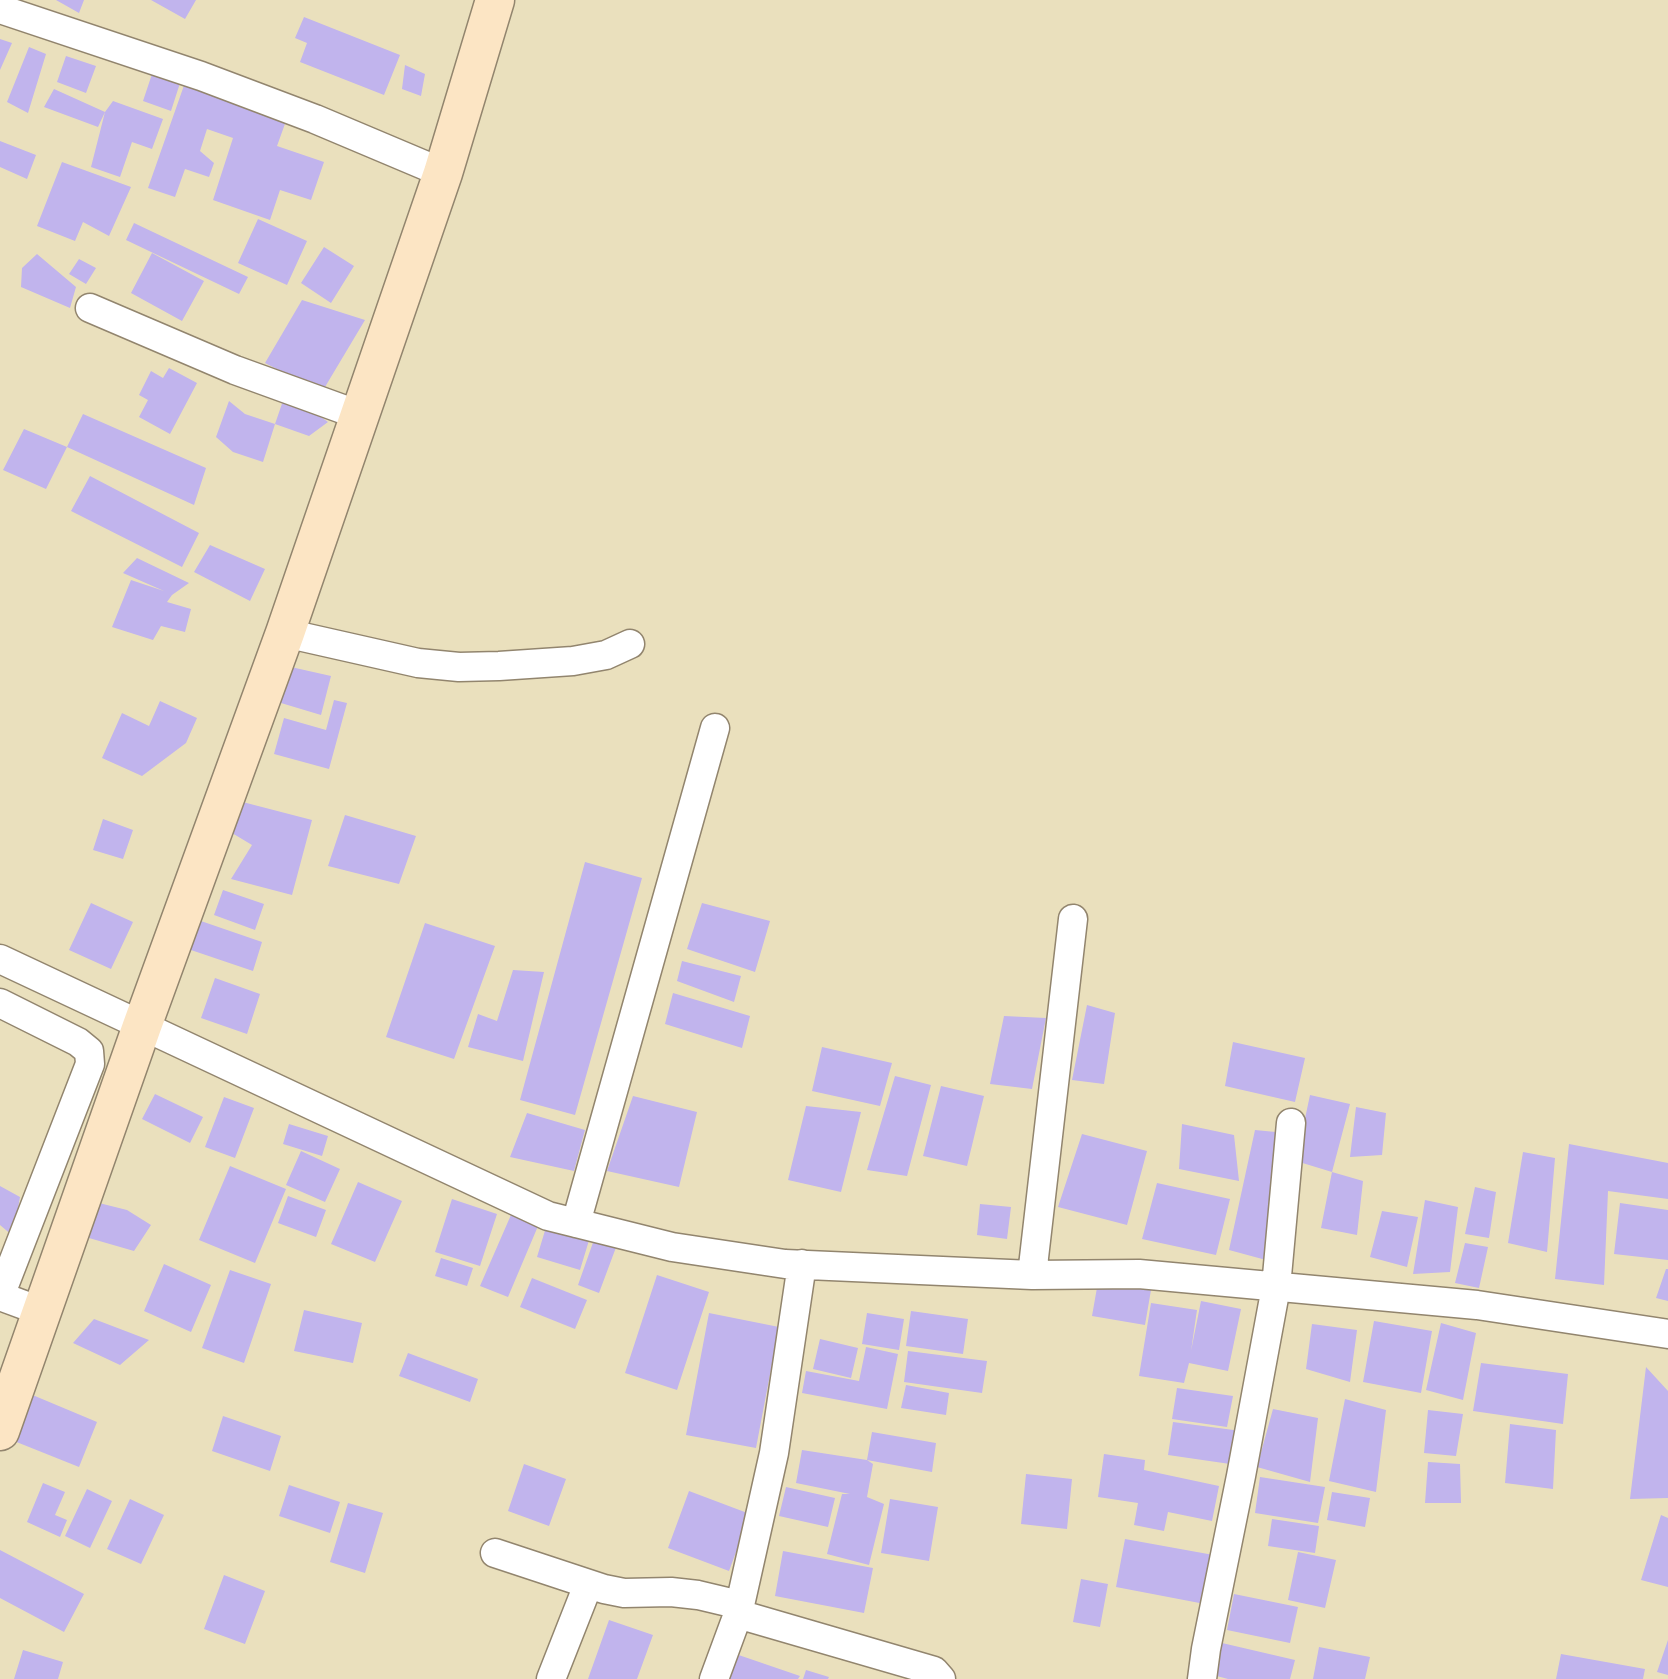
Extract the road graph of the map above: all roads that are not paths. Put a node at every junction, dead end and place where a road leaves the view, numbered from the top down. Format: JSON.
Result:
{"nodes":[{"id":1,"x":495,"y":0,"type":"edge"},
{"id":2,"x":0,"y":9,"type":"edge"},
{"id":3,"x":443,"y":173,"type":"junction"},
{"id":4,"x":90,"y":307,"type":"dead end"},
{"id":5,"x":359,"y":415,"type":"junction"},
{"id":6,"x":285,"y":633,"type":"junction"},
{"id":7,"x":630,"y":643,"type":"dead end"},
{"id":8,"x":715,"y":728,"type":"dead end"},
{"id":9,"x":1073,"y":919,"type":"dead end"},
{"id":10,"x":0,"y":959,"type":"edge"},
{"id":11,"x":0,"y":1003,"type":"edge"},
{"id":12,"x":142,"y":1026,"type":"junction"},
{"id":13,"x":1291,"y":1123,"type":"dead end"},
{"id":14,"x":576,"y":1223,"type":"junction"},
{"id":15,"x":802,"y":1264,"type":"junction"},
{"id":16,"x":1032,"y":1275,"type":"junction"},
{"id":17,"x":1276,"y":1287,"type":"junction"},
{"id":18,"x":28,"y":1306,"type":"junction"},
{"id":19,"x":1668,"y":1334,"type":"edge"},
{"id":20,"x":0,"y":1431,"type":"edge"},
{"id":21,"x":495,"y":1553,"type":"dead end"},
{"id":22,"x":588,"y":1585,"type":"junction"},
{"id":23,"x":739,"y":1610,"type":"junction"},
{"id":24,"x":551,"y":1679,"type":"edge"},
{"id":25,"x":714,"y":1679,"type":"edge"},
{"id":26,"x":941,"y":1679,"type":"edge"},
{"id":27,"x":1202,"y":1679,"type":"edge"}],
"edges":[{"from":1,"to":3,"type":"street"},
{"from":2,"to":3,"type":"street"},
{"from":3,"to":5,"type":"street"},
{"from":4,"to":5,"type":"street"},
{"from":5,"to":6,"type":"street"},
{"from":6,"to":7,"type":"street"},
{"from":6,"to":12,"type":"street"},
{"from":8,"to":14,"type":"street"},
{"from":9,"to":16,"type":"street"},
{"from":10,"to":12,"type":"street"},
{"from":11,"to":18,"type":"street"},
{"from":12,"to":14,"type":"street"},
{"from":12,"to":18,"type":"street"},
{"from":13,"to":17,"type":"street"},
{"from":14,"to":15,"type":"street"},
{"from":15,"to":16,"type":"street"},
{"from":15,"to":23,"type":"street"},
{"from":16,"to":17,"type":"street"},
{"from":17,"to":19,"type":"street"},
{"from":17,"to":27,"type":"street"},
{"from":18,"to":20,"type":"street"},
{"from":21,"to":22,"type":"street"},
{"from":22,"to":23,"type":"street"},
{"from":22,"to":24,"type":"street"},
{"from":23,"to":25,"type":"street"},
{"from":23,"to":26,"type":"street"}]}
